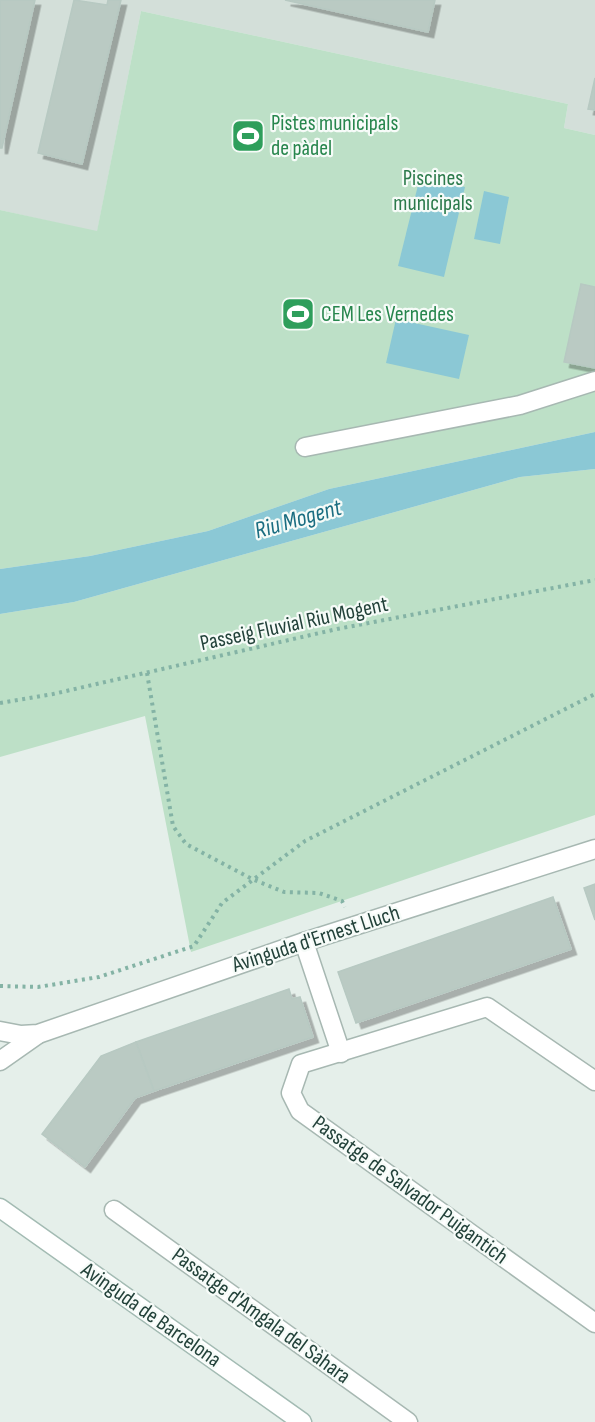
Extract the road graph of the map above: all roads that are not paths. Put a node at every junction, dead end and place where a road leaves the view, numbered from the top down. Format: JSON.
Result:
{"nodes":[{"id":1,"x":595,"y":381,"type":"edge"},
{"id":2,"x":305,"y":447,"type":"dead end"},
{"id":3,"x":595,"y":849,"type":"edge"},
{"id":4,"x":304,"y":942,"type":"junction"},
{"id":5,"x":0,"y":1032,"type":"edge"},
{"id":6,"x":38,"y":1034,"type":"junction"},
{"id":7,"x":340,"y":1053,"type":"junction"},
{"id":8,"x":0,"y":1061,"type":"edge"},
{"id":9,"x":595,"y":1081,"type":"edge"},
{"id":10,"x":0,"y":1208,"type":"edge"},
{"id":11,"x":114,"y":1210,"type":"dead end"},
{"id":12,"x":595,"y":1323,"type":"edge"},
{"id":13,"x":302,"y":1422,"type":"edge"},
{"id":14,"x":408,"y":1422,"type":"edge"}],
"edges":[{"from":1,"to":2,"type":"street"},
{"from":3,"to":4,"type":"street","name":"Avinguda d'Ernest Lluch"},
{"from":4,"to":6,"type":"street","name":"Avinguda d'Ernest Lluch"},
{"from":4,"to":7,"type":"street"},
{"from":5,"to":6,"type":"street"},
{"from":6,"to":8,"type":"street"},
{"from":7,"to":9,"type":"street"},
{"from":7,"to":12,"type":"street","name":"Passatge de Salvador Puigantich"},
{"from":10,"to":13,"type":"street","name":"Avinguda de Barcelona"},
{"from":11,"to":14,"type":"street","name":"Passatge d'Amgala del Sàhara"}]}
